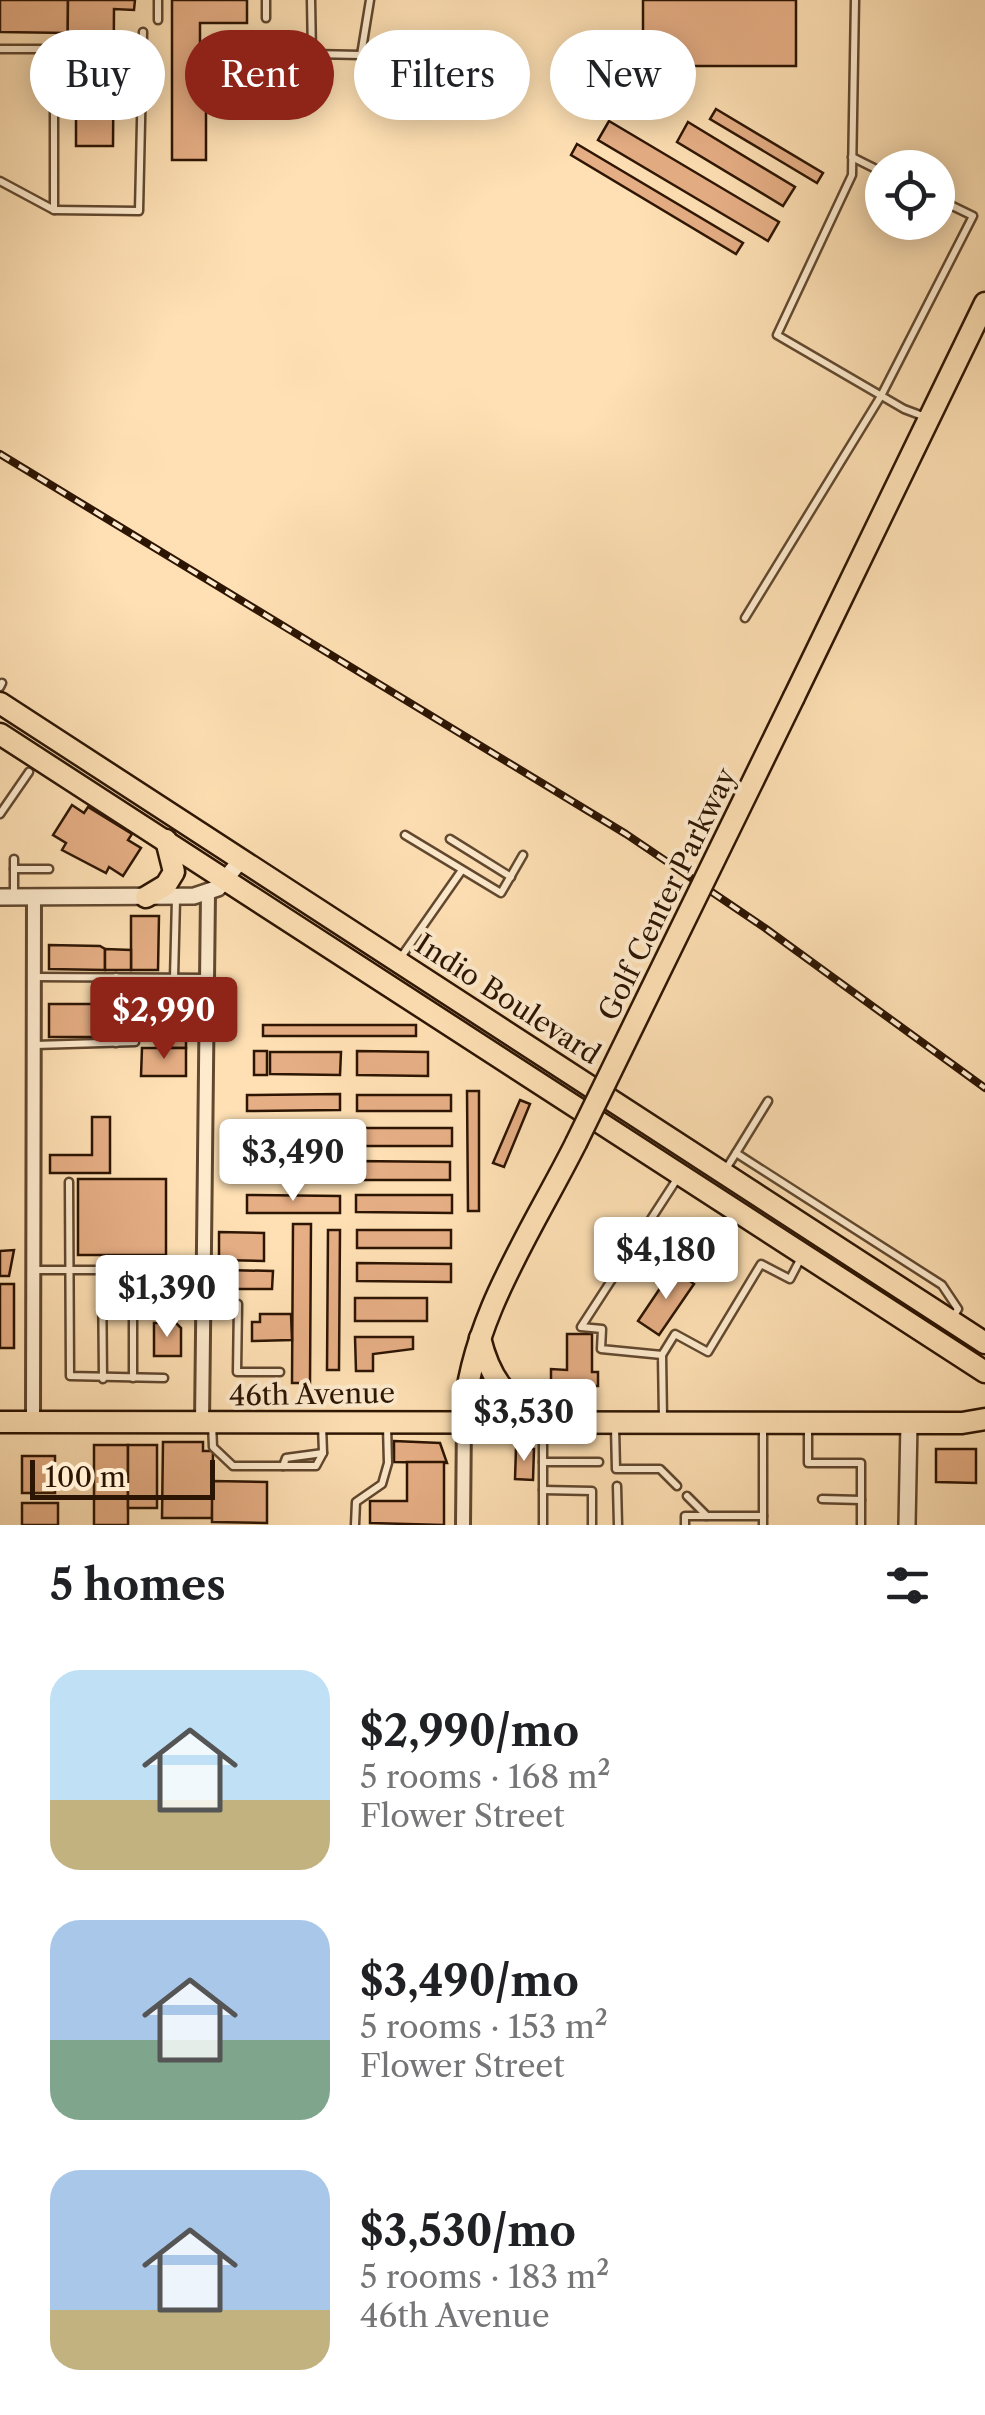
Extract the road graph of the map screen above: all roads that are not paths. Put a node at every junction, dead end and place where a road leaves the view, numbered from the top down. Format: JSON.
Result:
{"nodes":[{"id":1,"x":158,"y":0,"type":"edge"},
{"id":2,"x":266,"y":0,"type":"edge"},
{"id":3,"x":311,"y":0,"type":"edge"},
{"id":4,"x":370,"y":0,"type":"edge"},
{"id":5,"x":856,"y":0,"type":"edge"},
{"id":6,"x":266,"y":18,"type":"dead end"},
{"id":7,"x":158,"y":20,"type":"dead end"},
{"id":8,"x":0,"y":49,"type":"edge"},
{"id":9,"x":141,"y":120,"type":"edge"},
{"id":10,"x":852,"y":157,"type":"junction"},
{"id":11,"x":865,"y":164,"type":"edge"},
{"id":12,"x":0,"y":181,"type":"edge"},
{"id":13,"x":955,"y":208,"type":"edge"},
{"id":14,"x":54,"y":210,"type":"junction"},
{"id":15,"x":985,"y":303,"type":"edge"},
{"id":16,"x":881,"y":396,"type":"junction"},
{"id":17,"x":929,"y":418,"type":"junction"},
{"id":18,"x":746,"y":618,"type":"dead end"},
{"id":19,"x":1,"y":691,"type":"edge"},
{"id":20,"x":0,"y":734,"type":"edge"},
{"id":21,"x":29,"y":772,"type":"dead end"},
{"id":22,"x":0,"y":814,"type":"edge"},
{"id":23,"x":404,"y":836,"type":"dead end"},
{"id":24,"x":450,"y":839,"type":"dead end"},
{"id":25,"x":166,"y":840,"type":"junction"},
{"id":26,"x":523,"y":855,"type":"dead end"},
{"id":27,"x":14,"y":859,"type":"dead end"},
{"id":28,"x":241,"y":860,"type":"junction"},
{"id":29,"x":14,"y":869,"type":"junction"},
{"id":30,"x":49,"y":869,"type":"dead end"},
{"id":31,"x":462,"y":870,"type":"junction"},
{"id":32,"x":511,"y":876,"type":"junction"},
{"id":33,"x":226,"y":880,"type":"junction"},
{"id":34,"x":208,"y":893,"type":"junction"},
{"id":35,"x":7,"y":897,"type":"edge"},
{"id":36,"x":34,"y":897,"type":"junction"},
{"id":37,"x":146,"y":898,"type":"junction"},
{"id":38,"x":176,"y":898,"type":"junction"},
{"id":39,"x":398,"y":960,"type":"junction"},
{"id":40,"x":368,"y":972,"type":"junction"},
{"id":41,"x":34,"y":976,"type":"junction"},
{"id":42,"x":116,"y":977,"type":"junction"},
{"id":43,"x":174,"y":978,"type":"junction"},
{"id":44,"x":207,"y":978,"type":"junction"},
{"id":45,"x":465,"y":1004,"type":"junction"},
{"id":46,"x":135,"y":1042,"type":"dead end"},
{"id":47,"x":116,"y":1043,"type":"junction"},
{"id":48,"x":34,"y":1045,"type":"junction"},
{"id":49,"x":768,"y":1101,"type":"dead end"},
{"id":50,"x":736,"y":1153,"type":"junction"},
{"id":51,"x":724,"y":1172,"type":"junction"},
{"id":52,"x":680,"y":1174,"type":"junction"},
{"id":53,"x":776,"y":1178,"type":"junction"},
{"id":54,"x":68,"y":1182,"type":"dead end"},
{"id":55,"x":763,"y":1198,"type":"junction"},
{"id":56,"x":827,"y":1211,"type":"junction"},
{"id":57,"x":814,"y":1232,"type":"junction"},
{"id":58,"x":885,"y":1248,"type":"junction"},
{"id":59,"x":803,"y":1253,"type":"junction"},
{"id":60,"x":34,"y":1270,"type":"junction"},
{"id":61,"x":69,"y":1270,"type":"junction"},
{"id":62,"x":102,"y":1270,"type":"junction"},
{"id":63,"x":134,"y":1270,"type":"junction"},
{"id":64,"x":204,"y":1270,"type":"junction"},
{"id":65,"x":872,"y":1270,"type":"junction"},
{"id":66,"x":203,"y":1303,"type":"junction"},
{"id":67,"x":951,"y":1320,"type":"junction"},
{"id":68,"x":480,"y":1338,"type":"junction"},
{"id":69,"x":985,"y":1343,"type":"edge"},
{"id":70,"x":662,"y":1355,"type":"junction"},
{"id":71,"x":280,"y":1372,"type":"dead end"},
{"id":72,"x":985,"y":1372,"type":"edge"},
{"id":73,"x":103,"y":1378,"type":"junction"},
{"id":74,"x":133,"y":1378,"type":"junction"},
{"id":75,"x":164,"y":1378,"type":"dead end"},
{"id":76,"x":985,"y":1419,"type":"edge"},
{"id":77,"x":387,"y":1420,"type":"junction"},
{"id":78,"x":464,"y":1420,"type":"junction"},
{"id":79,"x":545,"y":1420,"type":"junction"},
{"id":80,"x":615,"y":1420,"type":"junction"},
{"id":81,"x":322,"y":1421,"type":"junction"},
{"id":82,"x":663,"y":1421,"type":"junction"},
{"id":83,"x":0,"y":1422,"type":"edge"},
{"id":84,"x":33,"y":1422,"type":"junction"},
{"id":85,"x":762,"y":1422,"type":"junction"},
{"id":86,"x":808,"y":1422,"type":"junction"},
{"id":87,"x":207,"y":1423,"type":"junction"},
{"id":88,"x":908,"y":1423,"type":"junction"},
{"id":89,"x":324,"y":1454,"type":"junction"},
{"id":90,"x":543,"y":1462,"type":"junction"},
{"id":91,"x":599,"y":1462,"type":"dead end"},
{"id":92,"x":283,"y":1466,"type":"junction"},
{"id":93,"x":618,"y":1486,"type":"dead end"},
{"id":94,"x":677,"y":1486,"type":"dead end"},
{"id":95,"x":543,"y":1490,"type":"junction"},
{"id":96,"x":687,"y":1496,"type":"dead end"},
{"id":97,"x":822,"y":1499,"type":"dead end"},
{"id":98,"x":861,"y":1500,"type":"junction"},
{"id":99,"x":707,"y":1516,"type":"junction"},
{"id":100,"x":763,"y":1521,"type":"edge"},
{"id":101,"x":355,"y":1525,"type":"edge"},
{"id":102,"x":463,"y":1525,"type":"edge"},
{"id":103,"x":543,"y":1525,"type":"edge"},
{"id":104,"x":592,"y":1525,"type":"edge"},
{"id":105,"x":618,"y":1525,"type":"edge"},
{"id":106,"x":685,"y":1525,"type":"edge"},
{"id":107,"x":861,"y":1525,"type":"edge"},
{"id":108,"x":907,"y":1525,"type":"edge"}],
"edges":[{"from":1,"to":7,"type":"lane"},
{"from":2,"to":6,"type":"lane"},
{"from":3,"to":4,"type":"lane"},
{"from":5,"to":10,"type":"lane"},
{"from":8,"to":14,"type":"lane"},
{"from":9,"to":14,"type":"lane"},
{"from":10,"to":11,"type":"lane"},
{"from":10,"to":16,"type":"lane"},
{"from":12,"to":14,"type":"lane"},
{"from":13,"to":16,"type":"lane"},
{"from":15,"to":17,"type":"main road","name":"Golf Center Parkway"},
{"from":16,"to":17,"type":"lane"},
{"from":16,"to":18,"type":"lane"},
{"from":17,"to":68,"type":"main road","name":"Golf Center Parkway","bridge":true},
{"from":19,"to":28,"type":"main road","name":"Indio Boulevard"},
{"from":20,"to":25,"type":"main road","name":"Indio Boulevard"},
{"from":21,"to":22,"type":"lane"},
{"from":23,"to":31,"type":"lane"},
{"from":24,"to":32,"type":"lane"},
{"from":25,"to":33,"type":"main road","name":"Indio Boulevard"},
{"from":25,"to":37,"type":"main road"},
{"from":26,"to":32,"type":"lane"},
{"from":27,"to":29,"type":"lane"},
{"from":28,"to":33,"type":"street"},
{"from":28,"to":39,"type":"main road","name":"Indio Boulevard"},
{"from":29,"to":30,"type":"lane"},
{"from":29,"to":35,"type":"lane"},
{"from":31,"to":32,"type":"lane"},
{"from":31,"to":39,"type":"lane"},
{"from":33,"to":34,"type":"street"},
{"from":33,"to":40,"type":"main road","name":"Indio Boulevard"},
{"from":34,"to":38,"type":"street"},
{"from":34,"to":44,"type":"street"},
{"from":35,"to":36,"type":"street"},
{"from":36,"to":37,"type":"street"},
{"from":36,"to":41,"type":"street"},
{"from":37,"to":38,"type":"street"},
{"from":38,"to":43,"type":"lane"},
{"from":39,"to":45,"type":"main road","name":"Indio Boulevard"},
{"from":40,"to":45,"type":"main road"},
{"from":40,"to":52,"type":"main road","name":"Indio Boulevard"},
{"from":41,"to":42,"type":"lane"},
{"from":41,"to":48,"type":"street"},
{"from":42,"to":43,"type":"lane"},
{"from":42,"to":47,"type":"lane"},
{"from":43,"to":44,"type":"lane"},
{"from":44,"to":64,"type":"street"},
{"from":45,"to":51,"type":"main road","name":"Indio Boulevard"},
{"from":46,"to":47,"type":"lane"},
{"from":47,"to":48,"type":"lane"},
{"from":48,"to":60,"type":"street"},
{"from":49,"to":50,"type":"lane"},
{"from":50,"to":51,"type":"lane"},
{"from":50,"to":53,"type":"lane"},
{"from":51,"to":55,"type":"main road","name":"Indio Boulevard"},
{"from":52,"to":59,"type":"main road","name":"Indio Boulevard"},
{"from":52,"to":70,"type":"lane"},
{"from":53,"to":55,"type":"lane"},
{"from":53,"to":56,"type":"lane"},
{"from":54,"to":61,"type":"lane"},
{"from":55,"to":57,"type":"main road","name":"Indio Boulevard"},
{"from":56,"to":57,"type":"lane"},
{"from":56,"to":58,"type":"lane"},
{"from":57,"to":65,"type":"main road","name":"Indio Boulevard"},
{"from":58,"to":65,"type":"lane"},
{"from":58,"to":67,"type":"lane"},
{"from":59,"to":70,"type":"lane"},
{"from":59,"to":72,"type":"main road","name":"Indio Boulevard"},
{"from":60,"to":61,"type":"lane"},
{"from":60,"to":84,"type":"street"},
{"from":61,"to":62,"type":"lane"},
{"from":61,"to":73,"type":"lane"},
{"from":62,"to":63,"type":"lane"},
{"from":62,"to":73,"type":"lane"},
{"from":63,"to":64,"type":"lane"},
{"from":63,"to":74,"type":"lane"},
{"from":64,"to":66,"type":"street"},
{"from":65,"to":67,"type":"main road","name":"Indio Boulevard"},
{"from":66,"to":71,"type":"lane"},
{"from":66,"to":87,"type":"street"},
{"from":67,"to":69,"type":"main road","name":"Indio Boulevard"},
{"from":68,"to":78,"type":"main road","name":"Golf Center Parkway"},
{"from":68,"to":79,"type":"main road"},
{"from":70,"to":82,"type":"lane"},
{"from":73,"to":74,"type":"lane"},
{"from":74,"to":75,"type":"lane"},
{"from":76,"to":88,"type":"main road","name":"46th Avenue"},
{"from":77,"to":78,"type":"main road","name":"46th Avenue"},
{"from":77,"to":81,"type":"main road","name":"46th Avenue"},
{"from":77,"to":101,"type":"lane"},
{"from":78,"to":79,"type":"main road","name":"46th Avenue"},
{"from":78,"to":102,"type":"street","name":"Golf Center Parkway"},
{"from":79,"to":80,"type":"main road","name":"46th Avenue"},
{"from":79,"to":90,"type":"lane"},
{"from":80,"to":82,"type":"main road","name":"46th Avenue"},
{"from":80,"to":94,"type":"lane"},
{"from":81,"to":87,"type":"main road","name":"46th Avenue"},
{"from":81,"to":89,"type":"lane"},
{"from":82,"to":85,"type":"main road","name":"46th Avenue"},
{"from":83,"to":84,"type":"main road","name":"46th Avenue"},
{"from":84,"to":87,"type":"main road","name":"46th Avenue"},
{"from":85,"to":86,"type":"main road","name":"46th Avenue"},
{"from":85,"to":100,"type":"lane"},
{"from":86,"to":88,"type":"main road","name":"46th Avenue"},
{"from":86,"to":98,"type":"lane"},
{"from":87,"to":92,"type":"lane"},
{"from":88,"to":108,"type":"street"},
{"from":89,"to":92,"type":"lane"},
{"from":89,"to":92,"type":"lane"},
{"from":90,"to":91,"type":"lane"},
{"from":90,"to":95,"type":"lane"},
{"from":93,"to":105,"type":"lane"},
{"from":95,"to":103,"type":"lane"},
{"from":95,"to":104,"type":"lane"},
{"from":96,"to":99,"type":"lane"},
{"from":97,"to":98,"type":"lane"},
{"from":98,"to":107,"type":"lane"},
{"from":99,"to":100,"type":"lane"},
{"from":99,"to":106,"type":"lane"}]}
